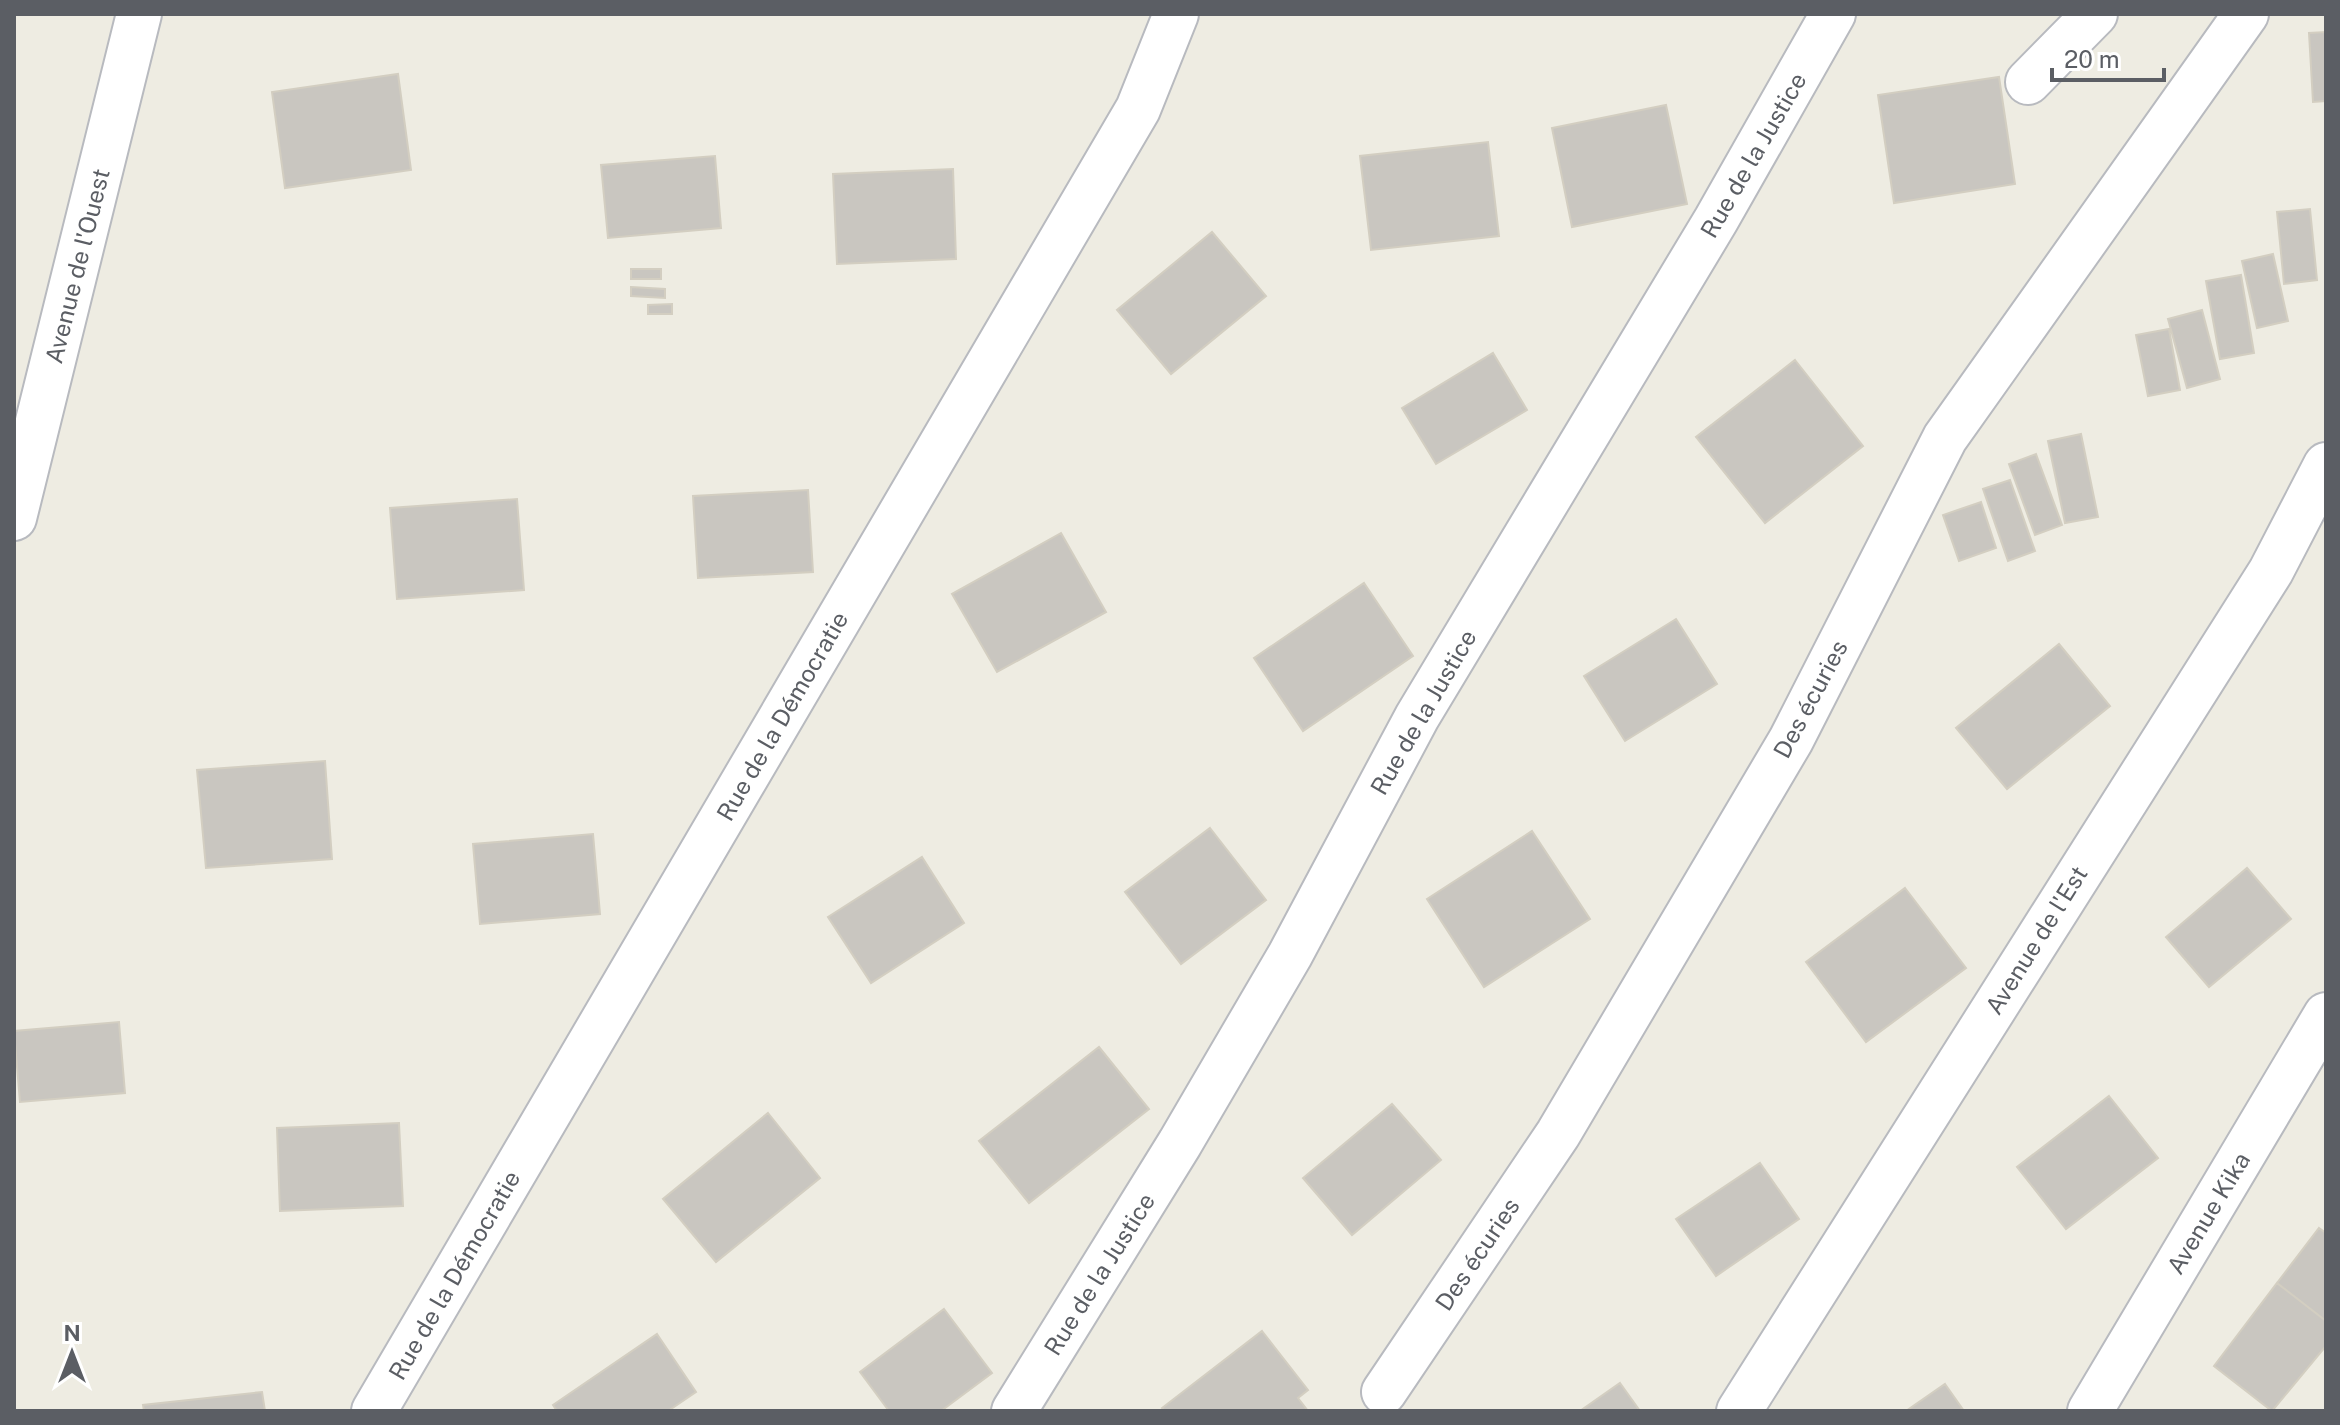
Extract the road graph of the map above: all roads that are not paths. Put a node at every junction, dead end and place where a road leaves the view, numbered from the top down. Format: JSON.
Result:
{"nodes":[{"id":1,"x":139,"y":14,"type":"edge"},
{"id":2,"x":1176,"y":14,"type":"edge"},
{"id":3,"x":1833,"y":14,"type":"edge"},
{"id":4,"x":2095,"y":14,"type":"edge"},
{"id":5,"x":2246,"y":14,"type":"edge"},
{"id":6,"x":2028,"y":82,"type":"dead end"},
{"id":7,"x":2326,"y":465,"type":"edge"},
{"id":8,"x":14,"y":518,"type":"edge"},
{"id":9,"x":2326,"y":1015,"type":"edge"},
{"id":10,"x":1384,"y":1392,"type":"dead end"},
{"id":11,"x":374,"y":1411,"type":"edge"},
{"id":12,"x":1014,"y":1411,"type":"edge"},
{"id":13,"x":1739,"y":1411,"type":"edge"},
{"id":14,"x":2090,"y":1411,"type":"edge"}],
"edges":[{"from":1,"to":8,"type":"street","name":"Avenue de l'Ouest"},
{"from":2,"to":11,"type":"street","name":"Rue de la Démocratie"},
{"from":3,"to":12,"type":"street","name":"Rue de la Justice"},
{"from":4,"to":6,"type":"street"},
{"from":5,"to":10,"type":"street","name":"Des écuries"},
{"from":7,"to":13,"type":"street","name":"Avenue de l'Est"},
{"from":9,"to":14,"type":"street","name":"Avenue Kika"}]}
